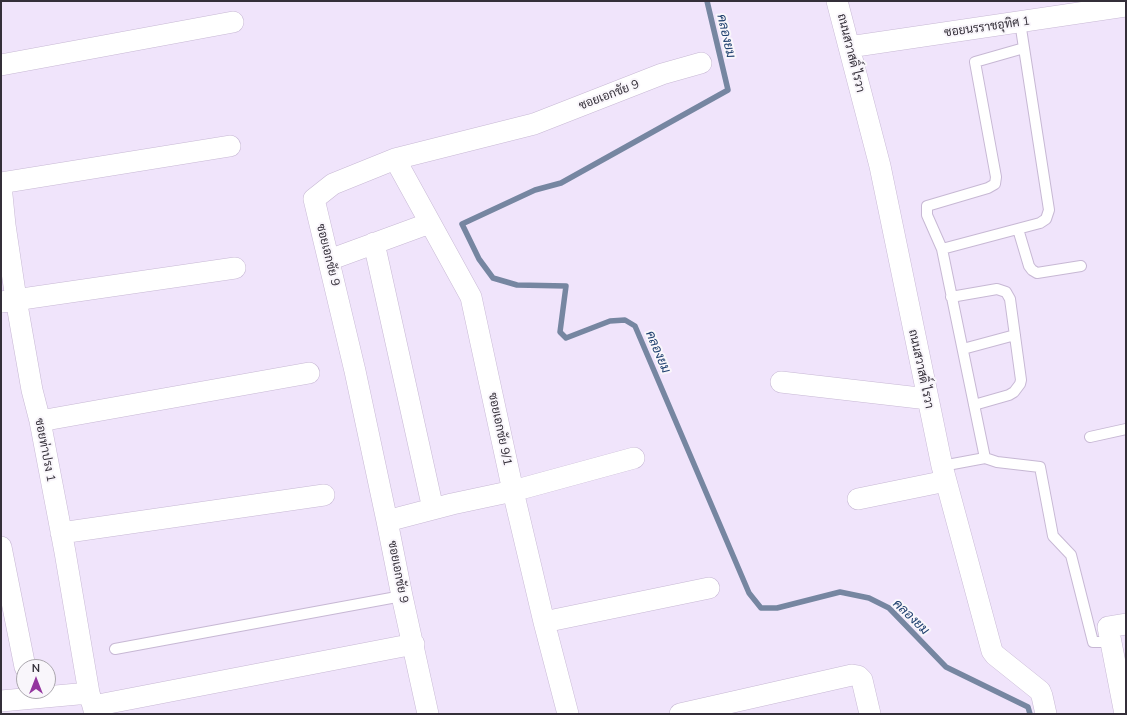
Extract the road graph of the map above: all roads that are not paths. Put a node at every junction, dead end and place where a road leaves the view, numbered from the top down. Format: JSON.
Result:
{"nodes":[{"id":1,"x":838,"y":1,"type":"edge"},
{"id":2,"x":1126,"y":6,"type":"edge"},
{"id":3,"x":233,"y":22,"type":"dead end"},
{"id":4,"x":1020,"y":22,"type":"junction"},
{"id":5,"x":849,"y":47,"type":"junction"},
{"id":6,"x":1024,"y":48,"type":"junction"},
{"id":7,"x":701,"y":63,"type":"dead end"},
{"id":8,"x":1,"y":65,"type":"edge"},
{"id":9,"x":230,"y":146,"type":"dead end"},
{"id":10,"x":395,"y":159,"type":"junction"},
{"id":11,"x":1,"y":184,"type":"edge"},
{"id":12,"x":430,"y":223,"type":"junction"},
{"id":13,"x":3,"y":225,"type":"edge"},
{"id":14,"x":1018,"y":229,"type":"junction"},
{"id":15,"x":374,"y":243,"type":"junction"},
{"id":16,"x":942,"y":249,"type":"junction"},
{"id":17,"x":329,"y":260,"type":"junction"},
{"id":18,"x":1081,"y":266,"type":"dead end"},
{"id":19,"x":235,"y":268,"type":"dead end"},
{"id":20,"x":951,"y":297,"type":"junction"},
{"id":21,"x":8,"y":301,"type":"edge"},
{"id":22,"x":1015,"y":335,"type":"junction"},
{"id":23,"x":962,"y":349,"type":"junction"},
{"id":24,"x":309,"y":372,"type":"dead end"},
{"id":25,"x":781,"y":382,"type":"dead end"},
{"id":26,"x":928,"y":399,"type":"junction"},
{"id":27,"x":974,"y":405,"type":"junction"},
{"id":28,"x":40,"y":421,"type":"junction"},
{"id":29,"x":1126,"y":429,"type":"edge"},
{"id":30,"x":1090,"y":437,"type":"dead end"},
{"id":31,"x":634,"y":458,"type":"dead end"},
{"id":32,"x":985,"y":458,"type":"junction"},
{"id":33,"x":944,"y":474,"type":"junction"},
{"id":34,"x":513,"y":491,"type":"junction"},
{"id":35,"x":324,"y":495,"type":"dead end"},
{"id":36,"x":858,"y":499,"type":"dead end"},
{"id":37,"x":433,"y":509,"type":"junction"},
{"id":38,"x":387,"y":521,"type":"junction"},
{"id":39,"x":61,"y":533,"type":"junction"},
{"id":40,"x":1,"y":547,"type":"edge"},
{"id":41,"x":709,"y":588,"type":"dead end"},
{"id":42,"x":402,"y":596,"type":"junction"},
{"id":43,"x":544,"y":622,"type":"junction"},
{"id":44,"x":1126,"y":624,"type":"edge"},
{"id":45,"x":1111,"y":642,"type":"junction"},
{"id":46,"x":414,"y":644,"type":"junction"},
{"id":47,"x":115,"y":649,"type":"dead end"},
{"id":48,"x":23,"y":659,"type":"edge"},
{"id":49,"x":32,"y":701,"type":"edge"},
{"id":50,"x":1,"y":702,"type":"edge"},
{"id":51,"x":92,"y":704,"type":"edge"},
{"id":52,"x":428,"y":714,"type":"edge"},
{"id":53,"x":568,"y":714,"type":"edge"},
{"id":54,"x":680,"y":714,"type":"edge"},
{"id":55,"x":870,"y":714,"type":"edge"},
{"id":56,"x":1046,"y":714,"type":"edge"},
{"id":57,"x":1126,"y":714,"type":"edge"}],
"edges":[{"from":1,"to":5,"type":"street","name":"ถนนสวาสดิ์ ไรวา"},
{"from":2,"to":4,"type":"street","name":"ซอยนรราชอุทิศ 1"},
{"from":3,"to":8,"type":"street"},
{"from":4,"to":5,"type":"street","name":"ซอยนรราชอุทิศ 1"},
{"from":4,"to":6,"type":"lane"},
{"from":5,"to":26,"type":"street","name":"ถนนสวาสดิ์ ไรวา"},
{"from":6,"to":14,"type":"lane"},
{"from":6,"to":16,"type":"lane"},
{"from":7,"to":10,"type":"street","name":"ซอยเอกชัย 9"},
{"from":9,"to":11,"type":"street"},
{"from":10,"to":12,"type":"street","name":"ซอยเอกชัย 9/1"},
{"from":10,"to":17,"type":"street","name":"ซอยเอกชัย 9"},
{"from":11,"to":13,"type":"street","name":"ซอยท่าปรง 1"},
{"from":12,"to":15,"type":"street"},
{"from":12,"to":34,"type":"street","name":"ซอยเอกชัย 9/1"},
{"from":13,"to":21,"type":"street","name":"ซอยท่าปรง 1"},
{"from":14,"to":16,"type":"lane"},
{"from":14,"to":18,"type":"lane"},
{"from":15,"to":17,"type":"street"},
{"from":15,"to":37,"type":"street"},
{"from":16,"to":20,"type":"lane"},
{"from":17,"to":38,"type":"street","name":"ซอยเอกชัย 9"},
{"from":19,"to":21,"type":"street"},
{"from":20,"to":22,"type":"lane"},
{"from":20,"to":23,"type":"lane"},
{"from":21,"to":28,"type":"street","name":"ซอยท่าปรง 1"},
{"from":22,"to":23,"type":"lane"},
{"from":22,"to":27,"type":"lane"},
{"from":23,"to":27,"type":"lane"},
{"from":24,"to":28,"type":"street"},
{"from":25,"to":26,"type":"street"},
{"from":26,"to":33,"type":"street","name":"ถนนสวาสดิ์ ไรวา"},
{"from":27,"to":32,"type":"lane"},
{"from":28,"to":39,"type":"street","name":"ซอยท่าปรง 1"},
{"from":29,"to":30,"type":"lane"},
{"from":31,"to":34,"type":"street"},
{"from":32,"to":33,"type":"lane"},
{"from":32,"to":45,"type":"lane"},
{"from":33,"to":36,"type":"street"},
{"from":33,"to":56,"type":"street","name":"ถนนสวาสดิ์ ไรวา"},
{"from":34,"to":37,"type":"street"},
{"from":34,"to":43,"type":"street","name":"ซอยเอกชัย 9/1"},
{"from":35,"to":39,"type":"street"},
{"from":37,"to":38,"type":"street"},
{"from":38,"to":42,"type":"street","name":"ซอยเอกชัย 9"},
{"from":39,"to":51,"type":"street","name":"ซอยท่าปรง 1"},
{"from":40,"to":48,"type":"street"},
{"from":41,"to":43,"type":"street"},
{"from":42,"to":46,"type":"street","name":"ซอยเอกชัย 9"},
{"from":42,"to":47,"type":"lane"},
{"from":43,"to":53,"type":"street","name":"ซอยเอกชัย 9/1"},
{"from":44,"to":45,"type":"street"},
{"from":45,"to":57,"type":"street"},
{"from":46,"to":51,"type":"street"},
{"from":46,"to":52,"type":"street","name":"ซอยเอกชัย 9"},
{"from":49,"to":50,"type":"street"},
{"from":49,"to":51,"type":"street"},
{"from":54,"to":55,"type":"street"}]}
